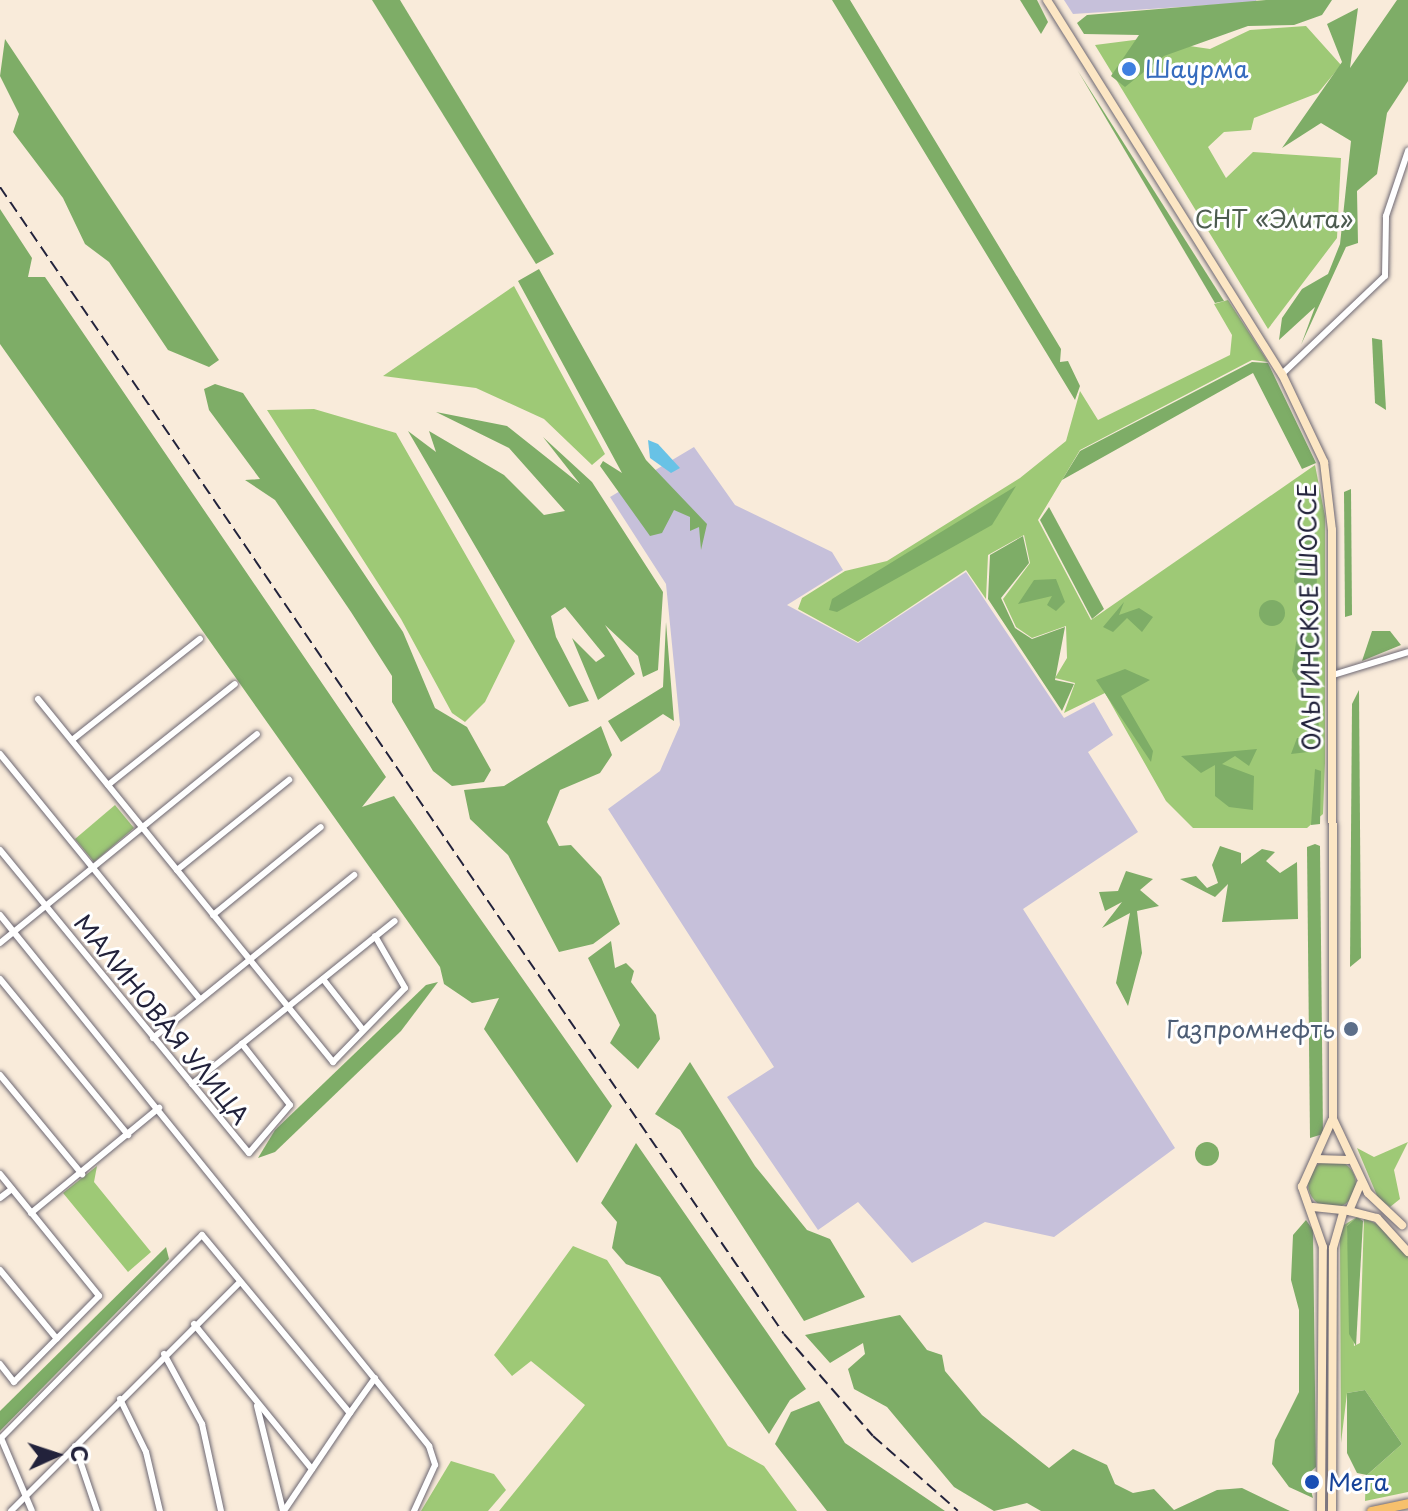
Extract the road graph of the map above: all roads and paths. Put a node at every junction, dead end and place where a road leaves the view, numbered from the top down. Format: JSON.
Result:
{"nodes":[{"id":1,"x":1047,"y":0,"type":"edge"},
{"id":2,"x":1408,"y":151,"type":"edge"},
{"id":3,"x":1282,"y":374,"type":"junction"},
{"id":4,"x":200,"y":639,"type":"dead end"},
{"id":5,"x":1408,"y":652,"type":"edge"},
{"id":6,"x":1333,"y":675,"type":"junction"},
{"id":7,"x":235,"y":684,"type":"dead end"},
{"id":8,"x":38,"y":699,"type":"dead end"},
{"id":9,"x":257,"y":734,"type":"dead end"},
{"id":10,"x":72,"y":740,"type":"junction"},
{"id":11,"x":0,"y":754,"type":"edge"},
{"id":12,"x":289,"y":780,"type":"dead end"},
{"id":13,"x":108,"y":785,"type":"junction"},
{"id":14,"x":321,"y":827,"type":"dead end"},
{"id":15,"x":144,"y":829,"type":"junction"},
{"id":16,"x":0,"y":850,"type":"edge"},
{"id":17,"x":96,"y":868,"type":"junction"},
{"id":18,"x":177,"y":870,"type":"junction"},
{"id":19,"x":354,"y":875,"type":"dead end"},
{"id":20,"x":47,"y":907,"type":"junction"},
{"id":21,"x":0,"y":915,"type":"edge"},
{"id":22,"x":213,"y":915,"type":"junction"},
{"id":23,"x":395,"y":921,"type":"dead end"},
{"id":24,"x":14,"y":932,"type":"junction"},
{"id":25,"x":375,"y":936,"type":"junction"},
{"id":26,"x":0,"y":943,"type":"edge"},
{"id":27,"x":248,"y":959,"type":"junction"},
{"id":28,"x":0,"y":979,"type":"edge"},
{"id":29,"x":323,"y":979,"type":"junction"},
{"id":30,"x":8,"y":988,"type":"junction"},
{"id":31,"x":0,"y":995,"type":"edge"},
{"id":32,"x":200,"y":999,"type":"junction"},
{"id":33,"x":288,"y":1007,"type":"junction"},
{"id":34,"x":363,"y":1030,"type":"junction"},
{"id":35,"x":153,"y":1038,"type":"junction"},
{"id":36,"x":242,"y":1044,"type":"junction"},
{"id":37,"x":0,"y":1075,"type":"edge"},
{"id":38,"x":192,"y":1084,"type":"junction"},
{"id":39,"x":159,"y":1108,"type":"junction"},
{"id":40,"x":1333,"y":1119,"type":"junction"},
{"id":41,"x":128,"y":1135,"type":"junction"},
{"id":42,"x":1313,"y":1161,"type":"junction"},
{"id":43,"x":1354,"y":1165,"type":"junction"},
{"id":44,"x":0,"y":1174,"type":"edge"},
{"id":45,"x":82,"y":1174,"type":"junction"},
{"id":46,"x":1359,"y":1175,"type":"junction"},
{"id":47,"x":12,"y":1189,"type":"junction"},
{"id":48,"x":0,"y":1198,"type":"edge"},
{"id":49,"x":1313,"y":1207,"type":"junction"},
{"id":50,"x":1346,"y":1212,"type":"junction"},
{"id":51,"x":31,"y":1213,"type":"junction"},
{"id":52,"x":1405,"y":1224,"type":"edge"},
{"id":53,"x":1398,"y":1243,"type":"junction"},
{"id":54,"x":1408,"y":1252,"type":"edge"},
{"id":55,"x":0,"y":1270,"type":"edge"},
{"id":56,"x":240,"y":1282,"type":"junction"},
{"id":57,"x":194,"y":1324,"type":"junction"},
{"id":58,"x":57,"y":1339,"type":"junction"},
{"id":59,"x":164,"y":1354,"type":"junction"},
{"id":60,"x":0,"y":1364,"type":"edge"},
{"id":61,"x":375,"y":1378,"type":"junction"},
{"id":62,"x":120,"y":1399,"type":"junction"},
{"id":63,"x":257,"y":1402,"type":"junction"},
{"id":64,"x":350,"y":1413,"type":"junction"},
{"id":65,"x":0,"y":1438,"type":"edge"},
{"id":66,"x":75,"y":1446,"type":"junction"},
{"id":67,"x":312,"y":1469,"type":"junction"},
{"id":68,"x":28,"y":1494,"type":"junction"},
{"id":69,"x":1408,"y":1503,"type":"edge"},
{"id":70,"x":11,"y":1511,"type":"edge"},
{"id":71,"x":32,"y":1511,"type":"edge"},
{"id":72,"x":97,"y":1511,"type":"edge"},
{"id":73,"x":160,"y":1511,"type":"edge"},
{"id":74,"x":221,"y":1511,"type":"edge"},
{"id":75,"x":283,"y":1511,"type":"edge"},
{"id":76,"x":414,"y":1511,"type":"edge"},
{"id":77,"x":1321,"y":1511,"type":"edge"},
{"id":78,"x":1332,"y":1511,"type":"edge"},
{"id":79,"x":1371,"y":1511,"type":"edge"}],
"edges":[{"from":1,"to":3,"type":"main road","name":"ОЛЬГИНСКОЕ ШОССЕ"},
{"from":2,"to":3,"type":"street"},
{"from":3,"to":6,"type":"main road","name":"ОЛЬГИНСКОЕ ШОССЕ"},
{"from":4,"to":10,"type":"street"},
{"from":5,"to":6,"type":"street"},
{"from":6,"to":40,"type":"main road","name":"ОЛЬГИНСКОЕ ШОССЕ"},
{"from":7,"to":13,"type":"street"},
{"from":8,"to":10,"type":"street"},
{"from":9,"to":15,"type":"street"},
{"from":10,"to":13,"type":"street"},
{"from":11,"to":17,"type":"street"},
{"from":12,"to":18,"type":"street"},
{"from":13,"to":15,"type":"street"},
{"from":14,"to":22,"type":"street"},
{"from":15,"to":17,"type":"street"},
{"from":15,"to":18,"type":"street"},
{"from":16,"to":20,"type":"street","name":"МАЛИНОВАЯ УЛИЦА"},
{"from":17,"to":20,"type":"street"},
{"from":17,"to":32,"type":"street"},
{"from":18,"to":22,"type":"street"},
{"from":19,"to":27,"type":"street"},
{"from":20,"to":24,"type":"street"},
{"from":20,"to":35,"type":"street","name":"МАЛИНОВАЯ УЛИЦА"},
{"from":21,"to":24,"type":"street"},
{"from":22,"to":27,"type":"street"},
{"from":23,"to":25,"type":"street"},
{"from":24,"to":26,"type":"street"},
{"from":24,"to":39,"type":"street"},
{"from":25,"to":29,"type":"street"},
{"from":25,"to":34,"type":"street"},
{"from":27,"to":32,"type":"street"},
{"from":27,"to":33,"type":"street"},
{"from":28,"to":30,"type":"street"},
{"from":29,"to":33,"type":"street"},
{"from":29,"to":34,"type":"street"},
{"from":30,"to":31,"type":"street"},
{"from":30,"to":41,"type":"street"},
{"from":32,"to":35,"type":"street"},
{"from":33,"to":34,"type":"street"},
{"from":33,"to":36,"type":"street"},
{"from":35,"to":38,"type":"street","name":"МАЛИНОВАЯ УЛИЦА"},
{"from":36,"to":38,"type":"street"},
{"from":36,"to":38,"type":"street","name":"МАЛИНОВАЯ УЛИЦА"},
{"from":37,"to":45,"type":"street"},
{"from":39,"to":41,"type":"street"},
{"from":39,"to":61,"type":"street"},
{"from":40,"to":42,"type":"main road"},
{"from":40,"to":43,"type":"main road"},
{"from":41,"to":45,"type":"street"},
{"from":42,"to":43,"type":"main road"},
{"from":42,"to":49,"type":"main road"},
{"from":43,"to":46,"type":"main road"},
{"from":44,"to":47,"type":"street"},
{"from":45,"to":51,"type":"street"},
{"from":46,"to":50,"type":"main road"},
{"from":46,"to":52,"type":"main road"},
{"from":47,"to":48,"type":"street"},
{"from":47,"to":51,"type":"street"},
{"from":49,"to":50,"type":"main road"},
{"from":49,"to":77,"type":"main road"},
{"from":50,"to":53,"type":"main road"},
{"from":50,"to":78,"type":"main road"},
{"from":51,"to":58,"type":"street"},
{"from":52,"to":53,"type":"main road"},
{"from":53,"to":54,"type":"main road"},
{"from":55,"to":58,"type":"street"},
{"from":56,"to":57,"type":"street"},
{"from":56,"to":64,"type":"street"},
{"from":56,"to":65,"type":"street"},
{"from":57,"to":59,"type":"street"},
{"from":57,"to":63,"type":"street"},
{"from":58,"to":60,"type":"street"},
{"from":59,"to":62,"type":"street"},
{"from":59,"to":74,"type":"street"},
{"from":61,"to":64,"type":"street"},
{"from":61,"to":76,"type":"street"},
{"from":62,"to":66,"type":"street"},
{"from":62,"to":73,"type":"street"},
{"from":63,"to":67,"type":"street"},
{"from":63,"to":75,"type":"street"},
{"from":64,"to":67,"type":"street"},
{"from":65,"to":68,"type":"street"},
{"from":66,"to":68,"type":"street"},
{"from":66,"to":72,"type":"street"},
{"from":67,"to":75,"type":"street"},
{"from":68,"to":70,"type":"street"},
{"from":68,"to":71,"type":"street"},
{"from":69,"to":79,"type":"main road"}]}
